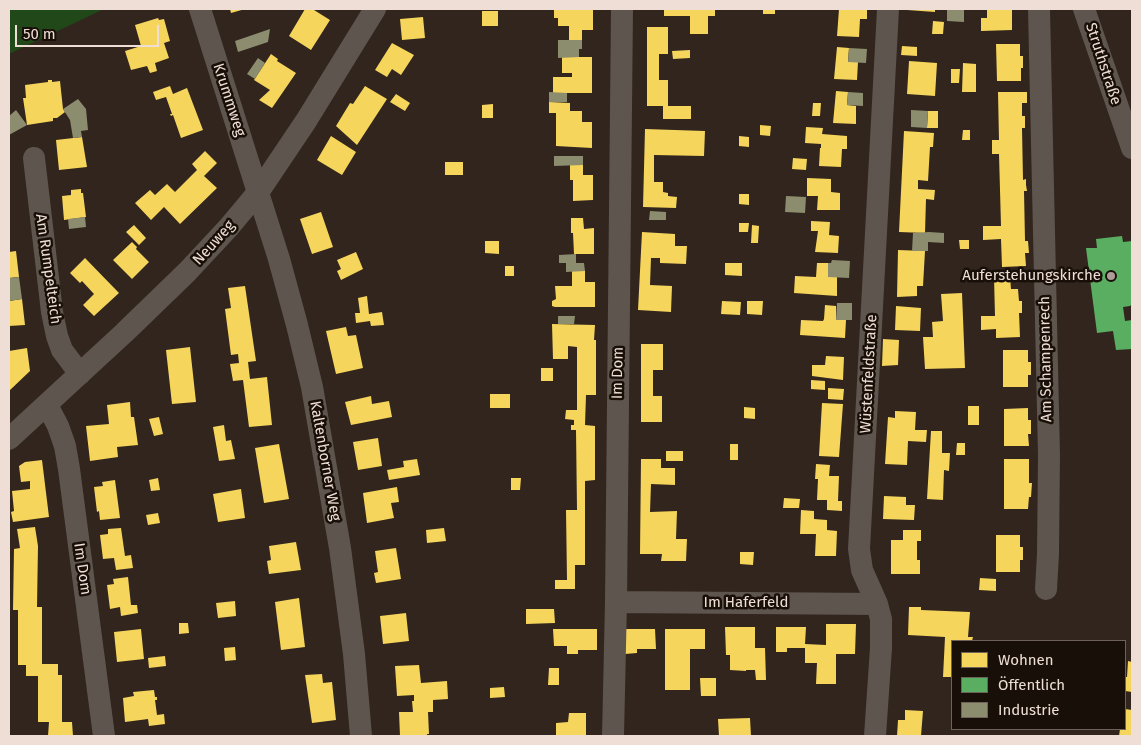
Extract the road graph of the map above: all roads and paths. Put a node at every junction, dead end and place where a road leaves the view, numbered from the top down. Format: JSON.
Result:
{"nodes":[{"id":1,"x":200,"y":9,"type":"edge"},
{"id":2,"x":375,"y":9,"type":"edge"},
{"id":3,"x":622,"y":9,"type":"edge"},
{"id":4,"x":888,"y":9,"type":"edge"},
{"id":5,"x":1038,"y":9,"type":"edge"},
{"id":6,"x":1084,"y":9,"type":"edge"},
{"id":7,"x":1132,"y":148,"type":"edge"},
{"id":8,"x":34,"y":158,"type":"dead end"},
{"id":9,"x":258,"y":191,"type":"junction"},
{"id":10,"x":80,"y":374,"type":"junction"},
{"id":11,"x":47,"y":405,"type":"junction"},
{"id":12,"x":9,"y":440,"type":"edge"},
{"id":13,"x":1046,"y":588,"type":"dead end"},
{"id":14,"x":616,"y":602,"type":"junction"},
{"id":15,"x":877,"y":604,"type":"junction"},
{"id":16,"x":104,"y":736,"type":"edge"},
{"id":17,"x":362,"y":736,"type":"edge"},
{"id":18,"x":613,"y":736,"type":"edge"},
{"id":19,"x":874,"y":736,"type":"edge"}],
"edges":[{"from":1,"to":9,"type":"street","name":"Krummweg"},
{"from":2,"to":9,"type":"street","name":"Neuweg"},
{"from":3,"to":14,"type":"street","name":"Im Dom"},
{"from":4,"to":15,"type":"street","name":"Wüstenfeldstraße"},
{"from":5,"to":13,"type":"street","name":"Am Schampenrech"},
{"from":6,"to":7,"type":"street","name":"Struthstraße"},
{"from":8,"to":10,"type":"street","name":"Am Rumpelteich"},
{"from":9,"to":10,"type":"street","name":"Neuweg"},
{"from":9,"to":17,"type":"street","name":"Kaltenborner Weg"},
{"from":10,"to":11,"type":"street","name":"Neuweg"},
{"from":11,"to":12,"type":"street","name":"Neuweg"},
{"from":11,"to":16,"type":"street","name":"Im Dom"},
{"from":14,"to":15,"type":"street","name":"Im Haferfeld"},
{"from":14,"to":18,"type":"street","name":"Im Dom"},
{"from":15,"to":19,"type":"street","name":"Wüstenfeldstraße"}]}
